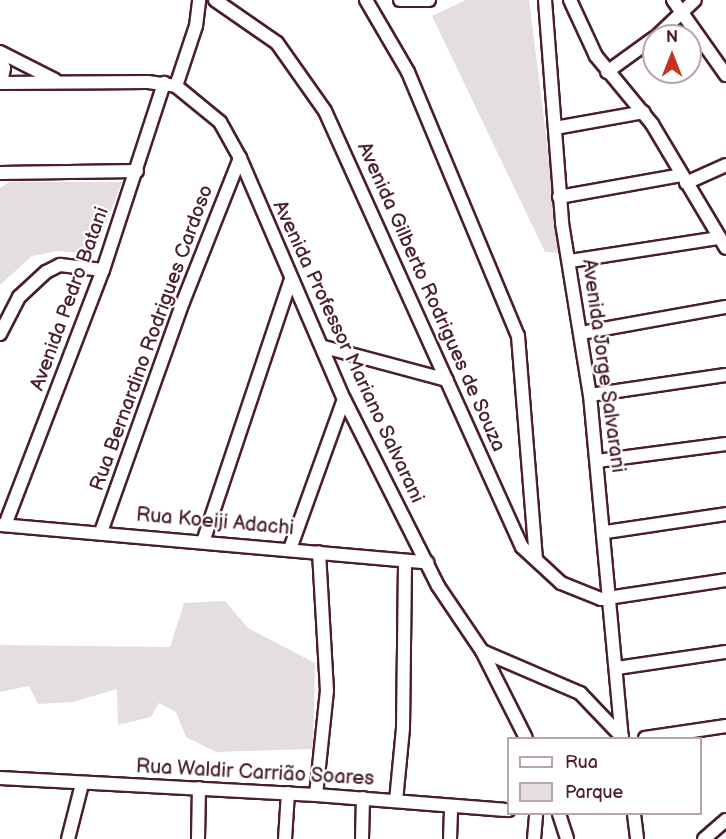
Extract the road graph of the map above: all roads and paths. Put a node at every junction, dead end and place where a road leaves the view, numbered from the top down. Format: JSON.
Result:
{"nodes":[{"id":1,"x":199,"y":0,"type":"edge"},
{"id":2,"x":215,"y":0,"type":"edge"},
{"id":3,"x":366,"y":0,"type":"edge"},
{"id":4,"x":400,"y":0,"type":"edge"},
{"id":5,"x":429,"y":0,"type":"edge"},
{"id":6,"x":545,"y":0,"type":"edge"},
{"id":7,"x":570,"y":0,"type":"edge"},
{"id":8,"x":673,"y":0,"type":"edge"},
{"id":9,"x":695,"y":0,"type":"edge"},
{"id":10,"x":683,"y":14,"type":"junction"},
{"id":11,"x":671,"y":24,"type":"edge"},
{"id":12,"x":642,"y":47,"type":"edge"},
{"id":13,"x":0,"y":54,"type":"edge"},
{"id":14,"x":608,"y":72,"type":"junction"},
{"id":15,"x":726,"y":75,"type":"edge"},
{"id":16,"x":58,"y":82,"type":"junction"},
{"id":17,"x":1,"y":83,"type":"edge"},
{"id":18,"x":170,"y":84,"type":"junction"},
{"id":19,"x":644,"y":112,"type":"junction"},
{"id":20,"x":555,"y":128,"type":"junction"},
{"id":21,"x":240,"y":158,"type":"junction"},
{"id":22,"x":726,"y":165,"type":"edge"},
{"id":23,"x":137,"y":171,"type":"junction"},
{"id":24,"x":2,"y":175,"type":"edge"},
{"id":25,"x":683,"y":179,"type":"junction"},
{"id":26,"x":559,"y":197,"type":"junction"},
{"id":27,"x":722,"y":243,"type":"edge"},
{"id":28,"x":570,"y":261,"type":"junction"},
{"id":29,"x":103,"y":270,"type":"junction"},
{"id":30,"x":291,"y":279,"type":"junction"},
{"id":31,"x":726,"y":307,"type":"edge"},
{"id":32,"x":581,"y":333,"type":"junction"},
{"id":33,"x":0,"y":334,"type":"edge"},
{"id":34,"x":324,"y":347,"type":"junction"},
{"id":35,"x":726,"y":375,"type":"edge"},
{"id":36,"x":447,"y":380,"type":"junction"},
{"id":37,"x":590,"y":395,"type":"junction"},
{"id":38,"x":344,"y":399,"type":"junction"},
{"id":39,"x":726,"y":444,"type":"edge"},
{"id":40,"x":597,"y":460,"type":"junction"},
{"id":41,"x":726,"y":514,"type":"edge"},
{"id":42,"x":2,"y":525,"type":"edge"},
{"id":43,"x":101,"y":532,"type":"junction"},
{"id":44,"x":606,"y":532,"type":"junction"},
{"id":45,"x":203,"y":542,"type":"junction"},
{"id":46,"x":290,"y":549,"type":"junction"},
{"id":47,"x":319,"y":552,"type":"junction"},
{"id":48,"x":536,"y":558,"type":"junction"},
{"id":49,"x":405,"y":562,"type":"junction"},
{"id":50,"x":426,"y":562,"type":"junction"},
{"id":51,"x":726,"y":580,"type":"edge"},
{"id":52,"x":611,"y":598,"type":"junction"},
{"id":53,"x":482,"y":651,"type":"junction"},
{"id":54,"x":726,"y":652,"type":"edge"},
{"id":55,"x":617,"y":668,"type":"junction"},
{"id":56,"x":726,"y":726,"type":"edge"},
{"id":57,"x":525,"y":737,"type":"edge"},
{"id":58,"x":621,"y":737,"type":"edge"},
{"id":59,"x":622,"y":737,"type":"edge"},
{"id":60,"x":652,"y":737,"type":"edge"},
{"id":61,"x":0,"y":778,"type":"edge"},
{"id":62,"x":82,"y":783,"type":"junction"},
{"id":63,"x":199,"y":788,"type":"junction"},
{"id":64,"x":288,"y":793,"type":"junction"},
{"id":65,"x":316,"y":795,"type":"junction"},
{"id":66,"x":363,"y":798,"type":"junction"},
{"id":67,"x":396,"y":801,"type":"junction"},
{"id":68,"x":451,"y":807,"type":"junction"},
{"id":69,"x":507,"y":810,"type":"edge"},
{"id":70,"x":536,"y":815,"type":"edge"},
{"id":71,"x":560,"y":815,"type":"edge"},
{"id":72,"x":634,"y":815,"type":"edge"},
{"id":73,"x":726,"y":819,"type":"edge"},
{"id":74,"x":68,"y":839,"type":"edge"},
{"id":75,"x":198,"y":839,"type":"edge"},
{"id":76,"x":285,"y":839,"type":"edge"},
{"id":77,"x":362,"y":839,"type":"edge"},
{"id":78,"x":450,"y":839,"type":"edge"},
{"id":79,"x":534,"y":839,"type":"edge"},
{"id":80,"x":567,"y":839,"type":"edge"},
{"id":81,"x":637,"y":839,"type":"edge"},
{"id":82,"x":704,"y":839,"type":"edge"}],
"edges":[{"from":1,"to":18,"type":"street","name":"Avenida Pedro Batani"},
{"from":2,"to":36,"type":"street","name":"Avenida Gilberto Rodrigues de Souza"},
{"from":3,"to":48,"type":"street"},
{"from":4,"to":5,"type":"street"},
{"from":6,"to":20,"type":"street","name":"Avenida Jorge Salvarani"},
{"from":7,"to":14,"type":"street"},
{"from":8,"to":10,"type":"street"},
{"from":9,"to":10,"type":"street"},
{"from":10,"to":11,"type":"street"},
{"from":10,"to":15,"type":"street"},
{"from":12,"to":14,"type":"street"},
{"from":13,"to":16,"type":"street"},
{"from":13,"to":17,"type":"street"},
{"from":14,"to":19,"type":"street"},
{"from":16,"to":17,"type":"street"},
{"from":16,"to":18,"type":"street"},
{"from":18,"to":21,"type":"street","name":"Avenida Professor Mariano Salvarani"},
{"from":18,"to":23,"type":"street","name":"Avenida Pedro Batani"},
{"from":19,"to":20,"type":"street"},
{"from":19,"to":25,"type":"street"},
{"from":20,"to":26,"type":"street","name":"Avenida Jorge Salvarani"},
{"from":21,"to":30,"type":"street","name":"Avenida Professor Mariano Salvarani"},
{"from":21,"to":43,"type":"street","name":"Rua Bernardino Rodrigues Cardoso"},
{"from":22,"to":25,"type":"street"},
{"from":23,"to":24,"type":"street"},
{"from":23,"to":29,"type":"street","name":"Avenida Pedro Batani"},
{"from":25,"to":26,"type":"street"},
{"from":25,"to":27,"type":"street"},
{"from":26,"to":28,"type":"street","name":"Avenida Jorge Salvarani"},
{"from":27,"to":28,"type":"street"},
{"from":28,"to":32,"type":"street","name":"Avenida Jorge Salvarani"},
{"from":29,"to":33,"type":"street"},
{"from":29,"to":42,"type":"street","name":"Avenida Pedro Batani"},
{"from":30,"to":34,"type":"street","name":"Avenida Professor Mariano Salvarani"},
{"from":30,"to":45,"type":"street"},
{"from":31,"to":32,"type":"street"},
{"from":32,"to":37,"type":"street","name":"Avenida Jorge Salvarani"},
{"from":34,"to":36,"type":"street"},
{"from":34,"to":38,"type":"street","name":"Avenida Professor Mariano Salvarani"},
{"from":35,"to":37,"type":"street"},
{"from":36,"to":48,"type":"street","name":"Avenida Gilberto Rodrigues de Souza"},
{"from":37,"to":40,"type":"street","name":"Avenida Jorge Salvarani"},
{"from":38,"to":46,"type":"street"},
{"from":38,"to":50,"type":"street","name":"Avenida Professor Mariano Salvarani"},
{"from":39,"to":40,"type":"street"},
{"from":40,"to":44,"type":"street","name":"Avenida Jorge Salvarani"},
{"from":41,"to":44,"type":"street"},
{"from":42,"to":43,"type":"street","name":"Rua Koeiji Adachi"},
{"from":43,"to":45,"type":"street","name":"Rua Koeiji Adachi"},
{"from":44,"to":52,"type":"street","name":"Avenida Jorge Salvarani"},
{"from":45,"to":46,"type":"street","name":"Rua Koeiji Adachi"},
{"from":46,"to":47,"type":"street","name":"Rua Koeiji Adachi"},
{"from":47,"to":49,"type":"street","name":"Rua Koeiji Adachi"},
{"from":47,"to":65,"type":"street"},
{"from":48,"to":52,"type":"street","name":"Avenida Gilberto Rodrigues de Souza"},
{"from":49,"to":50,"type":"street","name":"Rua Koeiji Adachi"},
{"from":49,"to":67,"type":"street"},
{"from":50,"to":53,"type":"street","name":"Avenida Professor Mariano Salvarani"},
{"from":51,"to":52,"type":"street","name":"Avenida Gilberto Rodrigues de Souza"},
{"from":52,"to":55,"type":"street","name":"Avenida Jorge Salvarani"},
{"from":53,"to":57,"type":"street","name":"Avenida Professor Mariano Salvarani"},
{"from":53,"to":58,"type":"street"},
{"from":54,"to":55,"type":"street"},
{"from":55,"to":59,"type":"street","name":"Avenida Jorge Salvarani"},
{"from":56,"to":60,"type":"street"},
{"from":61,"to":62,"type":"street","name":"Rua Waldir Carrião Soares"},
{"from":62,"to":63,"type":"street","name":"Rua Waldir Carrião Soares"},
{"from":62,"to":74,"type":"street"},
{"from":63,"to":64,"type":"street","name":"Rua Waldir Carrião Soares"},
{"from":63,"to":75,"type":"street"},
{"from":64,"to":65,"type":"street","name":"Rua Waldir Carrião Soares"},
{"from":64,"to":76,"type":"street"},
{"from":65,"to":66,"type":"street","name":"Rua Waldir Carrião Soares"},
{"from":66,"to":67,"type":"street","name":"Rua Waldir Carrião Soares"},
{"from":66,"to":77,"type":"street"},
{"from":67,"to":68,"type":"street","name":"Rua Waldir Carrião Soares"},
{"from":68,"to":69,"type":"street","name":"Rua Waldir Carrião Soares"},
{"from":68,"to":78,"type":"street"},
{"from":70,"to":79,"type":"street"},
{"from":71,"to":80,"type":"street"},
{"from":72,"to":81,"type":"street"},
{"from":73,"to":82,"type":"street"}]}
